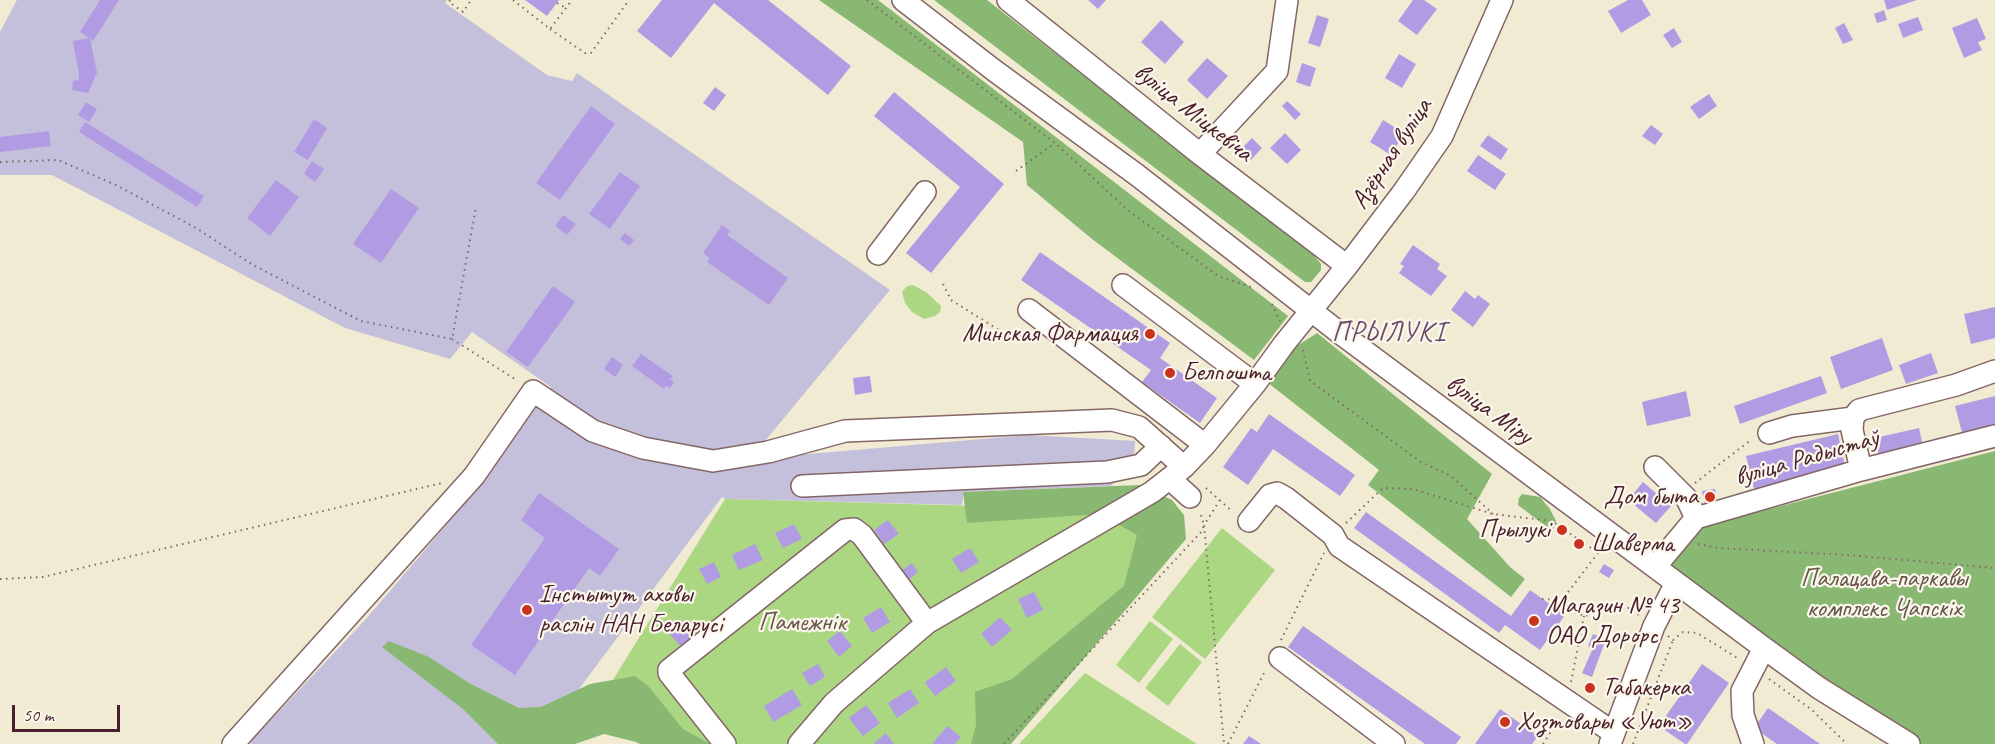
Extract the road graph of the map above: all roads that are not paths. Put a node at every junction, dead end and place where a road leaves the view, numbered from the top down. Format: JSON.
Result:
{"nodes":[{"id":1,"x":903,"y":0,"type":"edge"},
{"id":2,"x":1008,"y":0,"type":"edge"},
{"id":3,"x":1287,"y":0,"type":"edge"},
{"id":4,"x":1502,"y":0,"type":"edge"},
{"id":5,"x":1200,"y":154,"type":"junction"},
{"id":6,"x":925,"y":192,"type":"dead end"},
{"id":7,"x":878,"y":254,"type":"dead end"},
{"id":8,"x":1347,"y":266,"type":"junction"},
{"id":9,"x":1123,"y":285,"type":"dead end"},
{"id":10,"x":1029,"y":310,"type":"dead end"},
{"id":11,"x":1311,"y":311,"type":"junction"},
{"id":12,"x":1995,"y":371,"type":"edge"},
{"id":13,"x":1255,"y":384,"type":"junction"},
{"id":14,"x":1853,"y":418,"type":"junction"},
{"id":15,"x":1769,"y":433,"type":"road end"},
{"id":16,"x":1995,"y":436,"type":"edge"},
{"id":17,"x":1205,"y":445,"type":"junction"},
{"id":18,"x":1161,"y":446,"type":"junction"},
{"id":19,"x":1655,"y":467,"type":"dead end"},
{"id":20,"x":1861,"y":470,"type":"junction"},
{"id":21,"x":1177,"y":473,"type":"junction"},
{"id":22,"x":802,"y":486,"type":"dead end"},
{"id":23,"x":1198,"y":492,"type":"road end"},
{"id":24,"x":1696,"y":518,"type":"junction"},
{"id":25,"x":1249,"y":521,"type":"road end"},
{"id":26,"x":1655,"y":567,"type":"junction"},
{"id":27,"x":1676,"y":583,"type":"junction"},
{"id":28,"x":927,"y":622,"type":"junction"},
{"id":29,"x":1764,"y":648,"type":"junction"},
{"id":30,"x":1280,"y":658,"type":"dead end"},
{"id":31,"x":1612,"y":739,"type":"edge"},
{"id":32,"x":233,"y":744,"type":"edge"},
{"id":33,"x":725,"y":744,"type":"edge"},
{"id":34,"x":799,"y":744,"type":"edge"},
{"id":35,"x":1394,"y":744,"type":"edge"},
{"id":36,"x":1753,"y":744,"type":"edge"},
{"id":37,"x":1909,"y":744,"type":"edge"}],
"edges":[{"from":1,"to":11,"type":"street","name":"вуліца Міру"},
{"from":2,"to":5,"type":"street","name":"вуліца Міцкевіча"},
{"from":3,"to":5,"type":"street"},
{"from":4,"to":8,"type":"street","name":"Азёрная вуліца"},
{"from":5,"to":8,"type":"street","name":"вуліца Міцкевіча"},
{"from":6,"to":7,"type":"street"},
{"from":8,"to":11,"type":"street","name":"Азёрная вуліца"},
{"from":9,"to":13,"type":"street"},
{"from":10,"to":17,"type":"street"},
{"from":11,"to":13,"type":"street","name":"Азёрная вуліца"},
{"from":11,"to":26,"type":"street","name":"вуліца Міру"},
{"from":12,"to":14,"type":"street"},
{"from":13,"to":17,"type":"street","name":"Азёрная вуліца"},
{"from":14,"to":15,"type":"street"},
{"from":14,"to":20,"type":"street"},
{"from":16,"to":20,"type":"street","name":"вуліца Радыстаў"},
{"from":17,"to":21,"type":"street","name":"Азёрная вуліца"},
{"from":18,"to":21,"type":"street"},
{"from":18,"to":22,"type":"street"},
{"from":18,"to":32,"type":"street"},
{"from":19,"to":24,"type":"street"},
{"from":20,"to":24,"type":"street","name":"вуліца Радыстаў"},
{"from":21,"to":23,"type":"street"},
{"from":21,"to":28,"type":"street","name":"Азёрная вуліца"},
{"from":24,"to":26,"type":"street"},
{"from":25,"to":31,"type":"street"},
{"from":26,"to":27,"type":"street","name":"вуліца Міру"},
{"from":27,"to":29,"type":"street","name":"вуліца Міру"},
{"from":27,"to":31,"type":"street"},
{"from":28,"to":33,"type":"street"},
{"from":28,"to":34,"type":"street","name":"Азёрная вуліца"},
{"from":29,"to":36,"type":"street"},
{"from":29,"to":37,"type":"street","name":"вуліца Міру"},
{"from":30,"to":35,"type":"street"}]}
